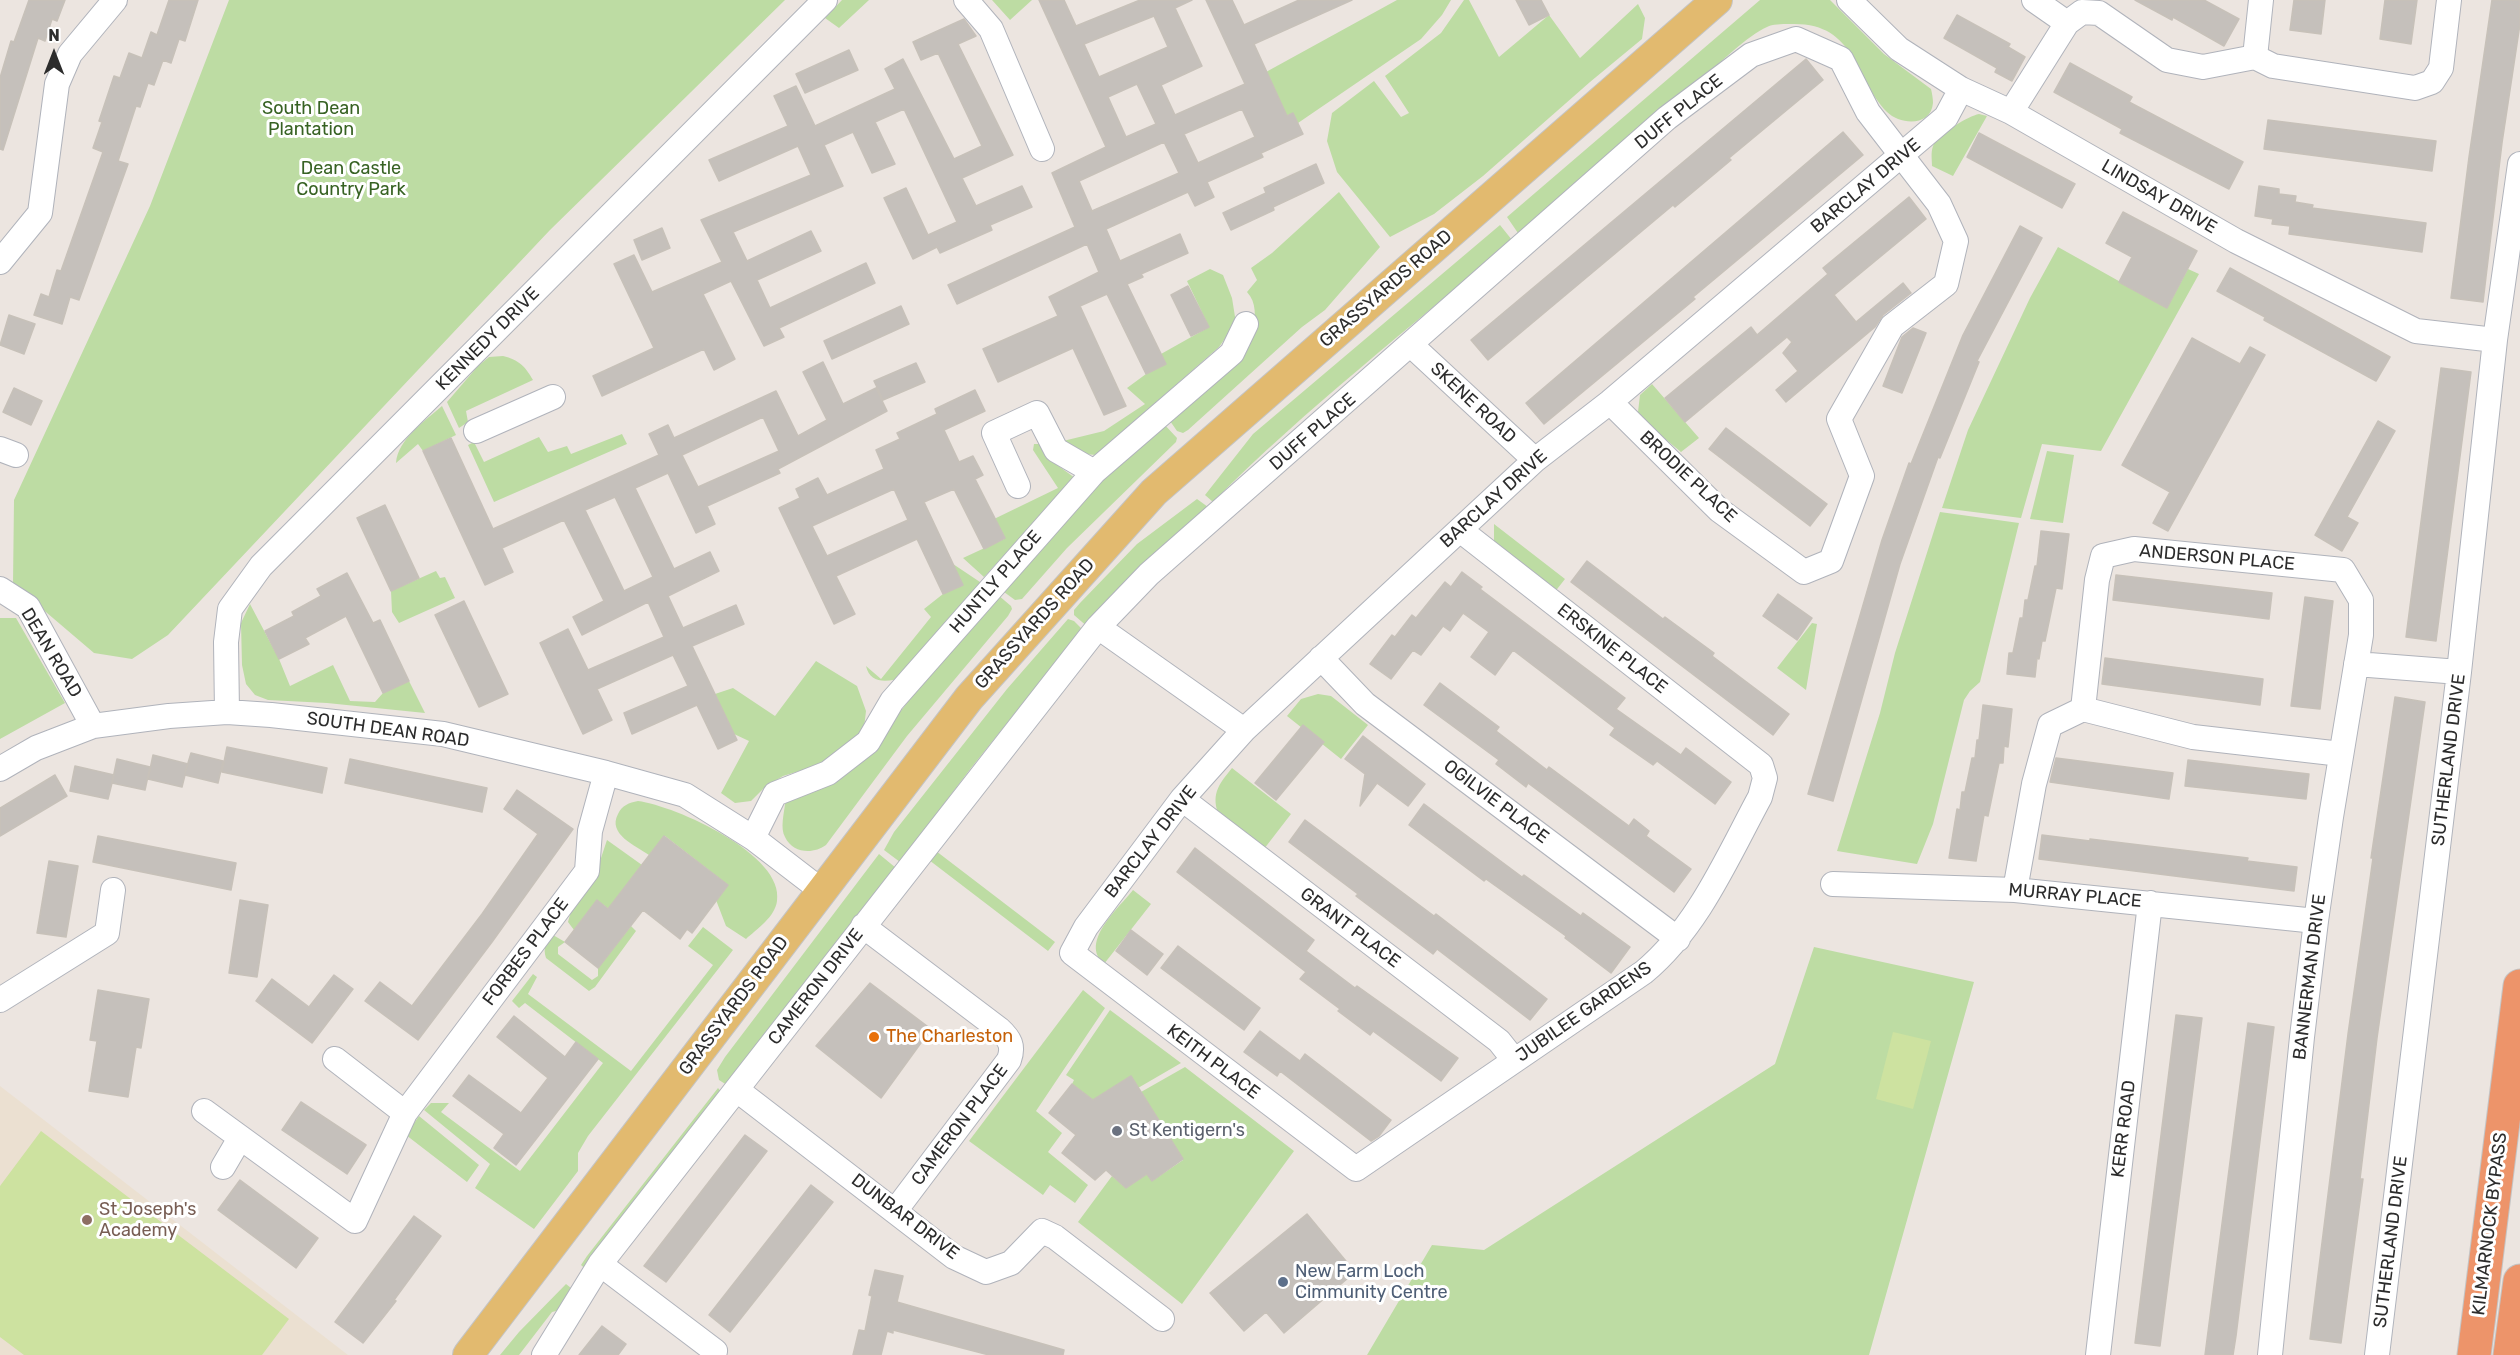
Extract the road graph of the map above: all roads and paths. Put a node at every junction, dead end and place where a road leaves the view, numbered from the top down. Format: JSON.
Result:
{"nodes":[{"id":1,"x":115,"y":0,"type":"edge"},
{"id":2,"x":825,"y":0,"type":"edge"},
{"id":3,"x":966,"y":0,"type":"edge"},
{"id":4,"x":1718,"y":0,"type":"edge"},
{"id":5,"x":1849,"y":0,"type":"edge"},
{"id":6,"x":2034,"y":0,"type":"edge"},
{"id":7,"x":2261,"y":0,"type":"edge"},
{"id":8,"x":2449,"y":0,"type":"edge"},
{"id":9,"x":2067,"y":23,"type":"junction"},
{"id":10,"x":2255,"y":57,"type":"junction"},
{"id":11,"x":1961,"y":89,"type":"junction"},
{"id":12,"x":2011,"y":112,"type":"junction"},
{"id":13,"x":1042,"y":149,"type":"dead end"},
{"id":14,"x":1901,"y":157,"type":"junction"},
{"id":15,"x":2520,"y":164,"type":"edge"},
{"id":16,"x":0,"y":262,"type":"edge"},
{"id":17,"x":1246,"y":324,"type":"dead end"},
{"id":18,"x":2495,"y":340,"type":"junction"},
{"id":19,"x":1411,"y":345,"type":"junction"},
{"id":20,"x":553,"y":397,"type":"dead end"},
{"id":21,"x":1610,"y":402,"type":"junction"},
{"id":22,"x":476,"y":431,"type":"dead end"},
{"id":23,"x":1535,"y":460,"type":"junction"},
{"id":24,"x":1094,"y":472,"type":"junction"},
{"id":25,"x":1018,"y":486,"type":"dead end"},
{"id":26,"x":1460,"y":530,"type":"junction"},
{"id":27,"x":1831,"y":561,"type":"joint"},
{"id":28,"x":0,"y":589,"type":"edge"},
{"id":29,"x":2361,"y":600,"type":"joint"},
{"id":30,"x":1098,"y":627,"type":"junction"},
{"id":31,"x":1321,"y":658,"type":"junction"},
{"id":32,"x":2356,"y":663,"type":"junction"},
{"id":33,"x":2459,"y":672,"type":"junction"},
{"id":34,"x":2083,"y":709,"type":"junction"},
{"id":35,"x":227,"y":712,"type":"junction"},
{"id":36,"x":93,"y":726,"type":"junction"},
{"id":37,"x":1244,"y":730,"type":"junction"},
{"id":38,"x":2341,"y":754,"type":"junction"},
{"id":39,"x":0,"y":769,"type":"edge"},
{"id":40,"x":1764,"y":769,"type":"joint"},
{"id":41,"x":606,"y":773,"type":"junction"},
{"id":42,"x":1182,"y":799,"type":"junction"},
{"id":43,"x":753,"y":838,"type":"junction"},
{"id":44,"x":1833,"y":884,"type":"dead end"},
{"id":45,"x":113,"y":890,"type":"dead end"},
{"id":46,"x":2015,"y":890,"type":"junction"},
{"id":47,"x":822,"y":891,"type":"junction"},
{"id":48,"x":2150,"y":903,"type":"junction"},
{"id":49,"x":2316,"y":921,"type":"junction"},
{"id":50,"x":863,"y":926,"type":"junction"},
{"id":51,"x":1678,"y":939,"type":"junction"},
{"id":52,"x":1072,"y":953,"type":"joint"},
{"id":53,"x":2520,"y":986,"type":"edge"},
{"id":54,"x":0,"y":1000,"type":"edge"},
{"id":55,"x":335,"y":1059,"type":"dead end"},
{"id":56,"x":1514,"y":1060,"type":"junction"},
{"id":57,"x":737,"y":1090,"type":"junction"},
{"id":58,"x":204,"y":1111,"type":"dead end"},
{"id":59,"x":405,"y":1113,"type":"junction"},
{"id":60,"x":240,"y":1138,"type":"junction"},
{"id":61,"x":224,"y":1167,"type":"dead end"},
{"id":62,"x":1356,"y":1169,"type":"joint"},
{"id":63,"x":895,"y":1211,"type":"junction"},
{"id":64,"x":600,"y":1264,"type":"junction"},
{"id":65,"x":2520,"y":1281,"type":"edge"},
{"id":66,"x":1162,"y":1319,"type":"dead end"},
{"id":67,"x":468,"y":1355,"type":"edge"},
{"id":68,"x":544,"y":1355,"type":"edge"},
{"id":69,"x":714,"y":1355,"type":"edge"},
{"id":70,"x":2098,"y":1355,"type":"edge"},
{"id":71,"x":2270,"y":1355,"type":"edge"},
{"id":72,"x":2377,"y":1355,"type":"edge"},
{"id":73,"x":2474,"y":1355,"type":"edge"},
{"id":74,"x":2510,"y":1355,"type":"edge"}],
"edges":[{"from":1,"to":16,"type":"street"},
{"from":2,"to":35,"type":"street","name":"KENNEDY DRIVE"},
{"from":3,"to":13,"type":"street"},
{"from":4,"to":47,"type":"main road","name":"GRASSYARDS ROAD"},
{"from":5,"to":11,"type":"street","name":"LINDSAY DRIVE"},
{"from":6,"to":9,"type":"street"},
{"from":7,"to":10,"type":"street"},
{"from":8,"to":10,"type":"street"},
{"from":9,"to":10,"type":"street"},
{"from":9,"to":12,"type":"street"},
{"from":11,"to":12,"type":"street","name":"LINDSAY DRIVE"},
{"from":11,"to":14,"type":"street","name":"BARCLAY DRIVE"},
{"from":12,"to":18,"type":"street","name":"LINDSAY DRIVE"},
{"from":14,"to":19,"type":"street","name":"DUFF PLACE"},
{"from":14,"to":21,"type":"street","name":"BARCLAY DRIVE"},
{"from":14,"to":27,"type":"street","name":"DUFF PLACE"},
{"from":15,"to":18,"type":"street","name":"SUTHERLAND DRIVE"},
{"from":17,"to":24,"type":"street","name":"HUNTLY PLACE"},
{"from":18,"to":33,"type":"street","name":"SUTHERLAND DRIVE"},
{"from":19,"to":23,"type":"street","name":"SKENE ROAD"},
{"from":19,"to":30,"type":"street","name":"DUFF PLACE"},
{"from":20,"to":22,"type":"street"},
{"from":21,"to":23,"type":"street","name":"BARCLAY DRIVE"},
{"from":21,"to":27,"type":"street","name":"BRODIE PLACE"},
{"from":23,"to":26,"type":"street","name":"BARCLAY DRIVE"},
{"from":24,"to":25,"type":"street"},
{"from":24,"to":43,"type":"street","name":"HUNTLY PLACE"},
{"from":26,"to":31,"type":"street","name":"BARCLAY DRIVE"},
{"from":26,"to":40,"type":"street","name":"ERSKINE PLACE"},
{"from":28,"to":36,"type":"street","name":"DEAN ROAD"},
{"from":29,"to":32,"type":"street","name":"BANNERMAN DRIVE"},
{"from":29,"to":34,"type":"street","name":"ANDERSON PLACE"},
{"from":30,"to":37,"type":"street"},
{"from":30,"to":50,"type":"street","name":"CAMERON DRIVE"},
{"from":31,"to":37,"type":"street","name":"BARCLAY DRIVE"},
{"from":31,"to":51,"type":"street","name":"OGILVIE PLACE"},
{"from":32,"to":33,"type":"street"},
{"from":32,"to":38,"type":"street","name":"BANNERMAN DRIVE"},
{"from":33,"to":72,"type":"street","name":"SUTHERLAND DRIVE"},
{"from":34,"to":38,"type":"street"},
{"from":34,"to":46,"type":"street"},
{"from":35,"to":36,"type":"street","name":"SOUTH DEAN ROAD"},
{"from":35,"to":41,"type":"street","name":"SOUTH DEAN ROAD"},
{"from":36,"to":39,"type":"street","name":"SOUTH DEAN ROAD"},
{"from":37,"to":42,"type":"street","name":"BARCLAY DRIVE"},
{"from":38,"to":49,"type":"street","name":"BANNERMAN DRIVE"},
{"from":40,"to":51,"type":"street","name":"JUBILEE GARDENS"},
{"from":41,"to":43,"type":"street","name":"SOUTH DEAN ROAD"},
{"from":41,"to":59,"type":"street","name":"FORBES PLACE"},
{"from":42,"to":52,"type":"street","name":"BARCLAY DRIVE"},
{"from":42,"to":56,"type":"street","name":"GRANT PLACE"},
{"from":43,"to":47,"type":"street","name":"SOUTH DEAN ROAD"},
{"from":44,"to":46,"type":"street","name":"MURRAY PLACE"},
{"from":45,"to":54,"type":"street"},
{"from":46,"to":48,"type":"street","name":"MURRAY PLACE"},
{"from":47,"to":67,"type":"main road","name":"GRASSYARDS ROAD"},
{"from":48,"to":49,"type":"street","name":"MURRAY PLACE"},
{"from":48,"to":70,"type":"street","name":"KERR ROAD"},
{"from":49,"to":71,"type":"street","name":"BANNERMAN DRIVE"},
{"from":50,"to":57,"type":"street","name":"CAMERON DRIVE"},
{"from":50,"to":63,"type":"street","name":"CAMERON PLACE"},
{"from":51,"to":56,"type":"street","name":"JUBILEE GARDENS"},
{"from":52,"to":62,"type":"street","name":"KEITH PLACE"},
{"from":53,"to":73,"type":"highway","name":"KILMARNOCK BYPASS"},
{"from":55,"to":59,"type":"street"},
{"from":56,"to":62,"type":"street","name":"JUBILEE GARDENS"},
{"from":57,"to":63,"type":"street","name":"DUNBAR DRIVE"},
{"from":57,"to":64,"type":"street","name":"CAMERON DRIVE"},
{"from":58,"to":60,"type":"street","name":"FORBES PLACE"},
{"from":59,"to":60,"type":"street","name":"FORBES PLACE"},
{"from":60,"to":61,"type":"street"},
{"from":63,"to":66,"type":"street","name":"DUNBAR DRIVE"},
{"from":64,"to":68,"type":"street","name":"CAMERON DRIVE"},
{"from":64,"to":69,"type":"street"},
{"from":65,"to":74,"type":"highway","name":"KILMARNOCK BYPASS"}]}
